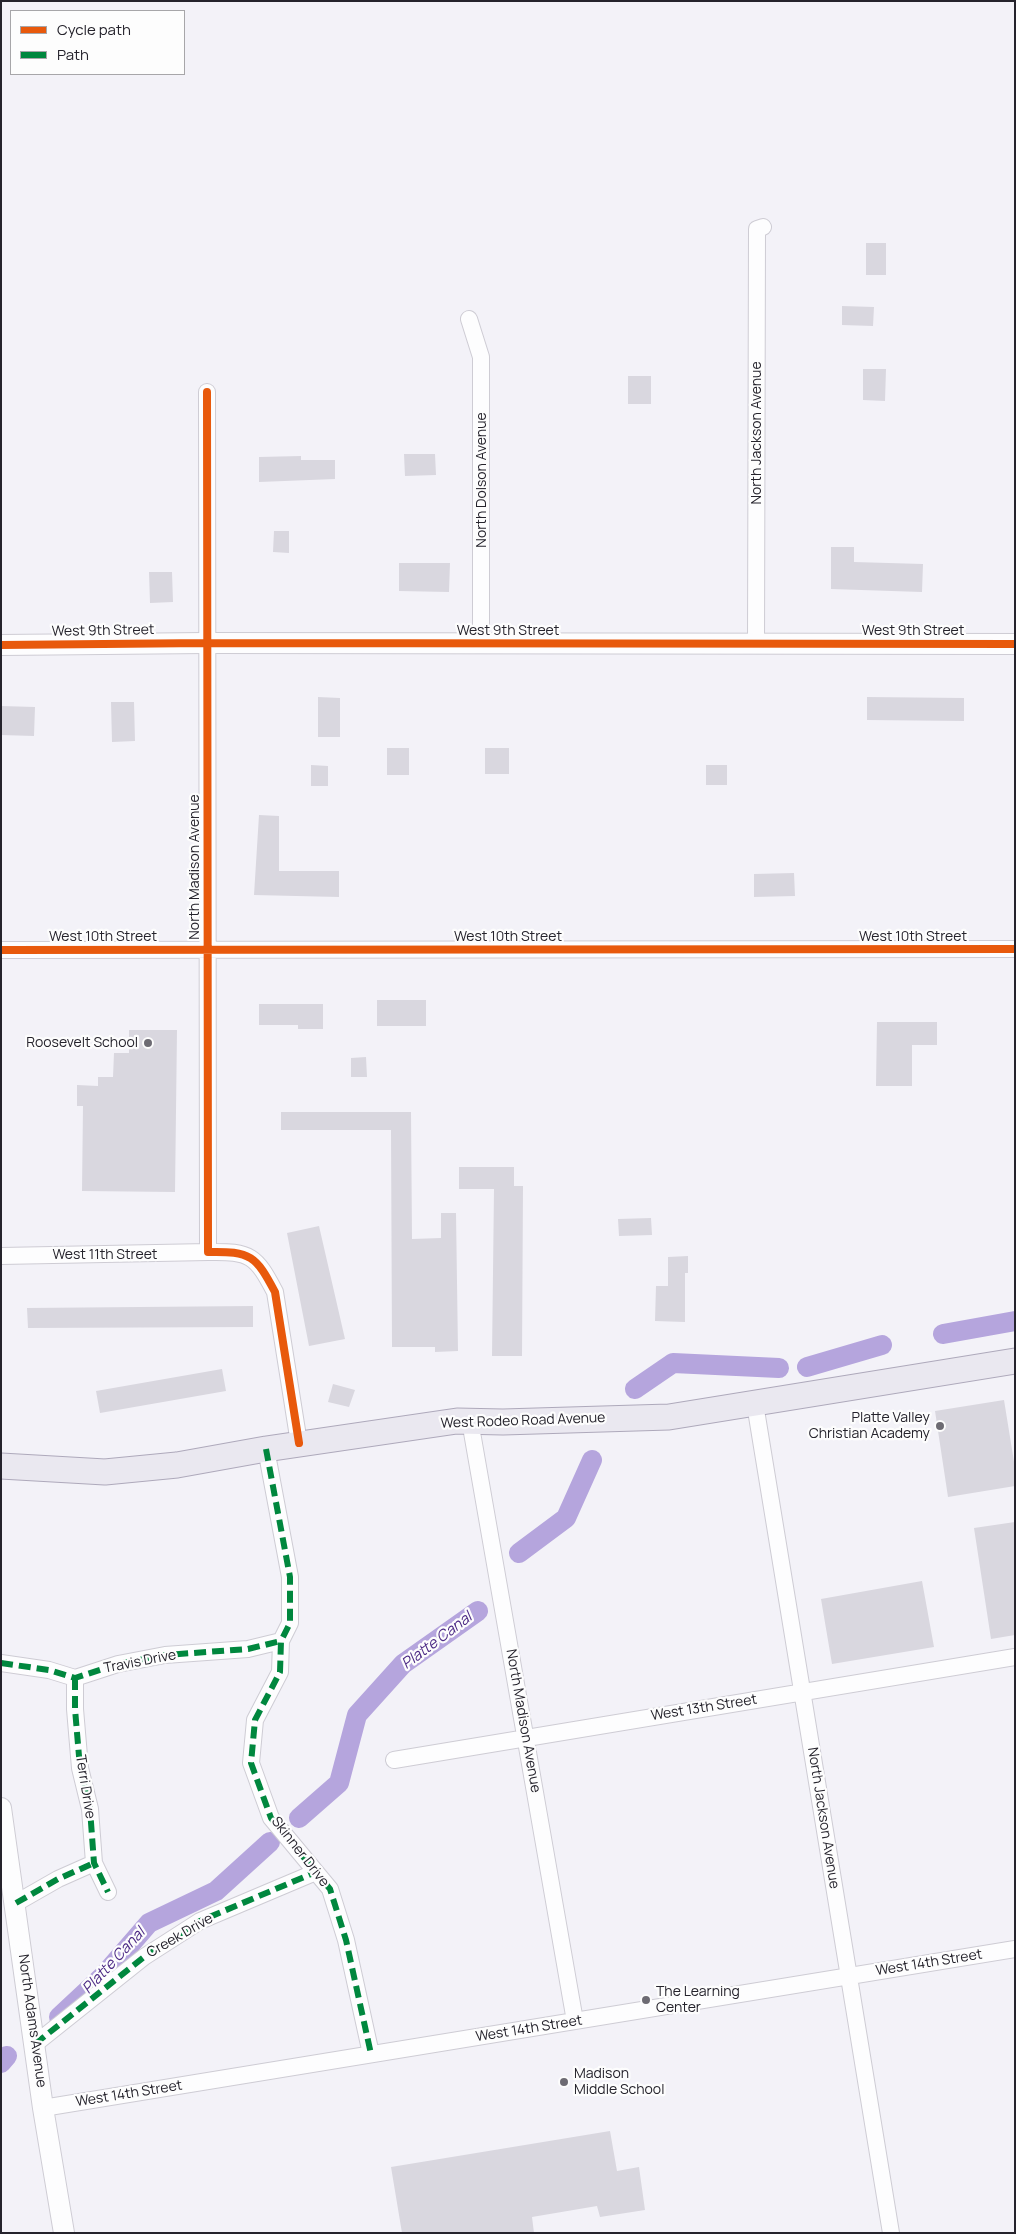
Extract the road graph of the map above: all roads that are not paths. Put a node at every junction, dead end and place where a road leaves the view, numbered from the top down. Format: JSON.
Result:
{"nodes":[{"id":1,"x":763,"y":227,"type":"dead end"},
{"id":2,"x":469,"y":319,"type":"dead end"},
{"id":3,"x":207,"y":392,"type":"dead end"},
{"id":4,"x":206,"y":642,"type":"junction"},
{"id":5,"x":481,"y":643,"type":"junction"},
{"id":6,"x":756,"y":644,"type":"junction"},
{"id":7,"x":1015,"y":644,"type":"edge"},
{"id":8,"x":1,"y":645,"type":"edge"},
{"id":9,"x":1015,"y":949,"type":"edge"},
{"id":10,"x":1,"y":950,"type":"edge"},
{"id":11,"x":207,"y":950,"type":"junction"},
{"id":12,"x":208,"y":1252,"type":"junction"},
{"id":13,"x":1,"y":1256,"type":"edge"},
{"id":14,"x":1015,"y":1361,"type":"edge"},
{"id":15,"x":755,"y":1404,"type":"junction"},
{"id":16,"x":470,"y":1421,"type":"junction"},
{"id":17,"x":299,"y":1443,"type":"junction"},
{"id":18,"x":266,"y":1449,"type":"junction"},
{"id":19,"x":1,"y":1466,"type":"edge"},
{"id":20,"x":281,"y":1641,"type":"junction"},
{"id":21,"x":1015,"y":1657,"type":"edge"},
{"id":22,"x":1,"y":1663,"type":"edge"},
{"id":23,"x":75,"y":1678,"type":"junction"},
{"id":24,"x":802,"y":1692,"type":"junction"},
{"id":25,"x":526,"y":1738,"type":"junction"},
{"id":26,"x":394,"y":1760,"type":"dead end"},
{"id":27,"x":1,"y":1808,"type":"edge"},
{"id":28,"x":94,"y":1863,"type":"junction"},
{"id":29,"x":316,"y":1872,"type":"junction"},
{"id":30,"x":108,"y":1892,"type":"dead end"},
{"id":31,"x":16,"y":1903,"type":"junction"},
{"id":32,"x":1015,"y":1948,"type":"edge"},
{"id":33,"x":848,"y":1976,"type":"junction"},
{"id":34,"x":575,"y":2021,"type":"junction"},
{"id":35,"x":35,"y":2044,"type":"junction"},
{"id":36,"x":371,"y":2054,"type":"junction"},
{"id":37,"x":43,"y":2108,"type":"junction"},
{"id":38,"x":64,"y":2233,"type":"edge"},
{"id":39,"x":891,"y":2233,"type":"edge"}],
"edges":[{"from":1,"to":6,"type":"street","name":"North Jackson Avenue"},
{"from":2,"to":5,"type":"street","name":"North Dolson Avenue"},
{"from":3,"to":4,"type":"street","name":"North Madison Avenue"},
{"from":4,"to":5,"type":"street","name":"West 9th Street"},
{"from":4,"to":8,"type":"street","name":"West 9th Street"},
{"from":4,"to":11,"type":"street","name":"North Madison Avenue"},
{"from":5,"to":6,"type":"street","name":"West 9th Street"},
{"from":6,"to":7,"type":"street","name":"West 9th Street"},
{"from":9,"to":11,"type":"street","name":"West 10th Street"},
{"from":10,"to":11,"type":"street","name":"West 10th Street"},
{"from":11,"to":12,"type":"street","name":"North Madison Avenue"},
{"from":12,"to":13,"type":"street","name":"West 11th Street"},
{"from":12,"to":17,"type":"street"},
{"from":14,"to":15,"type":"main road","name":"West Rodeo Road Avenue"},
{"from":15,"to":16,"type":"main road","name":"West Rodeo Road Avenue"},
{"from":15,"to":24,"type":"street","name":"North Jackson Avenue"},
{"from":16,"to":17,"type":"main road","name":"West Rodeo Road Avenue"},
{"from":16,"to":25,"type":"street","name":"North Madison Avenue"},
{"from":17,"to":18,"type":"main road","name":"West Rodeo Road Avenue"},
{"from":18,"to":19,"type":"main road","name":"West Rodeo Road Avenue"},
{"from":18,"to":20,"type":"street","name":"Skinner Drive"},
{"from":20,"to":23,"type":"street","name":"Travis Drive"},
{"from":20,"to":29,"type":"street","name":"Skinner Drive"},
{"from":21,"to":24,"type":"street","name":"West 13th Street"},
{"from":22,"to":23,"type":"street"},
{"from":23,"to":28,"type":"street","name":"Terri Drive"},
{"from":24,"to":25,"type":"street","name":"West 13th Street"},
{"from":24,"to":33,"type":"street","name":"North Jackson Avenue"},
{"from":25,"to":26,"type":"street","name":"West 13th Street"},
{"from":25,"to":34,"type":"street","name":"North Madison Avenue"},
{"from":27,"to":31,"type":"street","name":"North Adams Avenue"},
{"from":28,"to":30,"type":"street","name":"Terri Drive"},
{"from":28,"to":31,"type":"street"},
{"from":29,"to":35,"type":"street","name":"Creek Drive"},
{"from":29,"to":36,"type":"street","name":"Skinner Drive"},
{"from":31,"to":35,"type":"street","name":"North Adams Avenue"},
{"from":32,"to":33,"type":"street","name":"West 14th Street"},
{"from":33,"to":34,"type":"street","name":"West 14th Street"},
{"from":33,"to":39,"type":"street","name":"North Jackson Avenue"},
{"from":34,"to":36,"type":"street","name":"West 14th Street"},
{"from":35,"to":37,"type":"street","name":"North Adams Avenue"},
{"from":36,"to":37,"type":"street","name":"West 14th Street"},
{"from":37,"to":38,"type":"street","name":"North Adams Avenue"}]}
